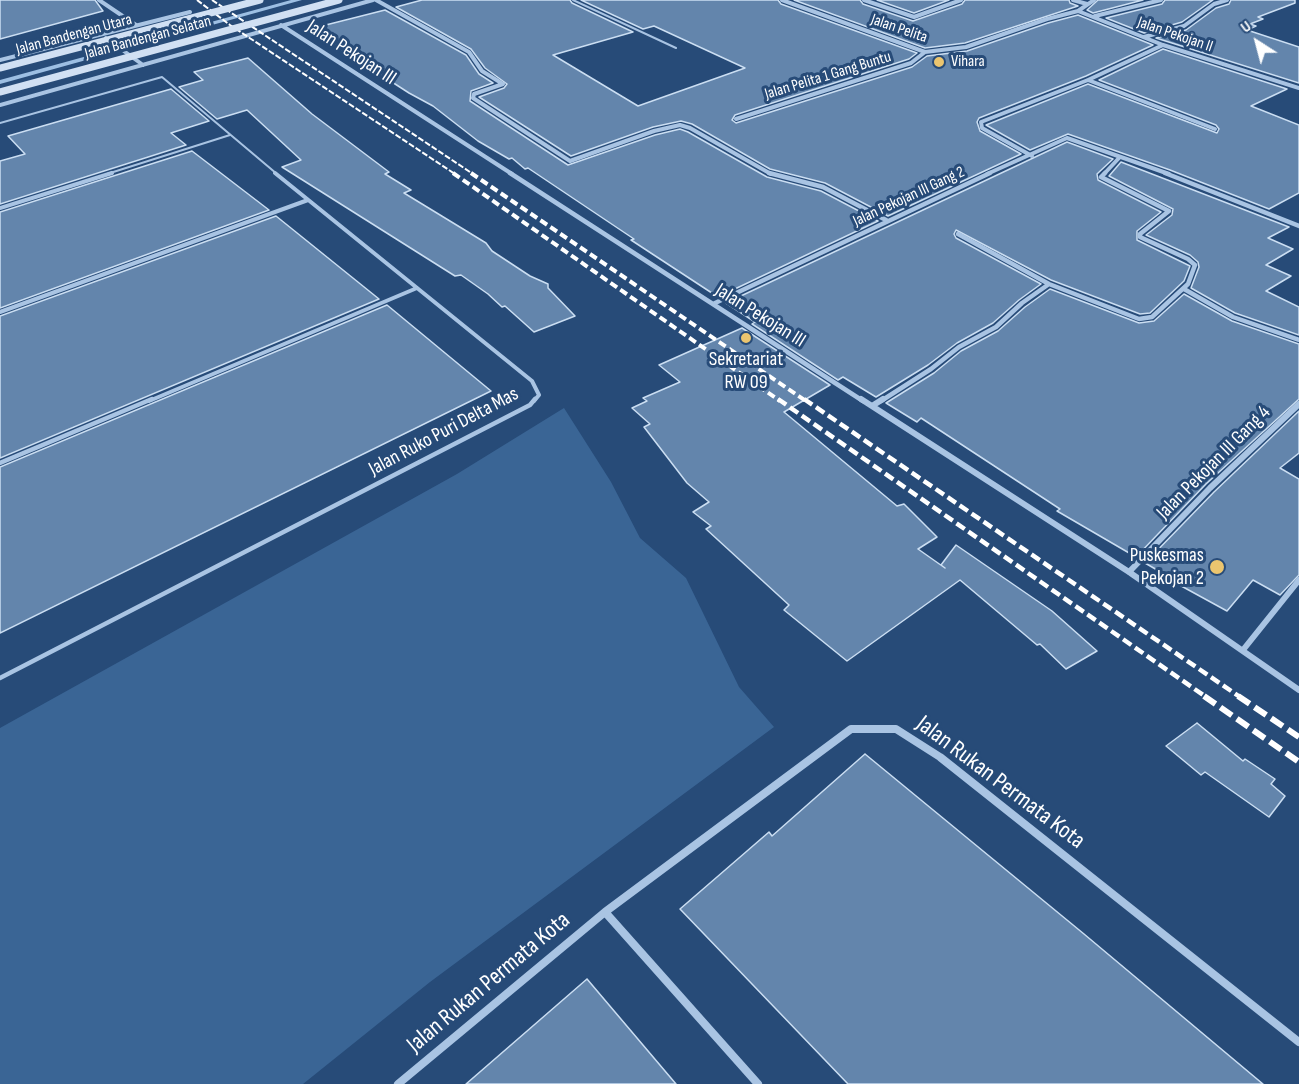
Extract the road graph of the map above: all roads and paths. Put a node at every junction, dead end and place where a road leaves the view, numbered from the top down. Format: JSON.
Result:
{"nodes":[{"id":1,"x":99,"y":0,"type":"edge"},
{"id":2,"x":260,"y":0,"type":"edge"},
{"id":3,"x":339,"y":0,"type":"edge"},
{"id":4,"x":374,"y":0,"type":"edge"},
{"id":5,"x":573,"y":0,"type":"edge"},
{"id":6,"x":782,"y":0,"type":"edge"},
{"id":7,"x":864,"y":0,"type":"edge"},
{"id":8,"x":961,"y":0,"type":"edge"},
{"id":9,"x":1073,"y":0,"type":"edge"},
{"id":10,"x":1094,"y":0,"type":"edge"},
{"id":11,"x":1161,"y":0,"type":"edge"},
{"id":12,"x":1227,"y":0,"type":"edge"},
{"id":13,"x":1087,"y":4,"type":"junction"},
{"id":14,"x":1078,"y":11,"type":"junction"},
{"id":15,"x":190,"y":12,"type":"dead end"},
{"id":16,"x":1094,"y":16,"type":"junction"},
{"id":17,"x":281,"y":25,"type":"junction"},
{"id":18,"x":136,"y":26,"type":"junction"},
{"id":19,"x":102,"y":35,"type":"junction"},
{"id":20,"x":1143,"y":37,"type":"junction"},
{"id":21,"x":1163,"y":45,"type":"junction"},
{"id":22,"x":676,"y":48,"type":"dead end"},
{"id":23,"x":925,"y":52,"type":"junction"},
{"id":24,"x":0,"y":60,"type":"edge"},
{"id":25,"x":141,"y":64,"type":"junction"},
{"id":26,"x":0,"y":68,"type":"edge"},
{"id":27,"x":1088,"y":80,"type":"junction"},
{"id":28,"x":1299,"y":88,"type":"edge"},
{"id":29,"x":0,"y":92,"type":"edge"},
{"id":30,"x":0,"y":105,"type":"edge"},
{"id":31,"x":736,"y":119,"type":"dead end"},
{"id":32,"x":0,"y":123,"type":"edge"},
{"id":33,"x":1215,"y":129,"type":"dead end"},
{"id":34,"x":230,"y":135,"type":"junction"},
{"id":35,"x":1032,"y":156,"type":"junction"},
{"id":36,"x":1119,"y":158,"type":"junction"},
{"id":37,"x":308,"y":200,"type":"junction"},
{"id":38,"x":0,"y":207,"type":"edge"},
{"id":39,"x":886,"y":220,"type":"junction"},
{"id":40,"x":1299,"y":226,"type":"edge"},
{"id":41,"x":958,"y":234,"type":"dead end"},
{"id":42,"x":1049,"y":284,"type":"junction"},
{"id":43,"x":417,"y":288,"type":"junction"},
{"id":44,"x":1184,"y":289,"type":"junction"},
{"id":45,"x":713,"y":304,"type":"junction"},
{"id":46,"x":0,"y":312,"type":"edge"},
{"id":47,"x":1299,"y":340,"type":"edge"},
{"id":48,"x":1299,"y":404,"type":"edge"},
{"id":49,"x":872,"y":406,"type":"junction"},
{"id":50,"x":0,"y":463,"type":"edge"},
{"id":51,"x":1129,"y":572,"type":"junction"},
{"id":52,"x":1299,"y":580,"type":"edge"},
{"id":53,"x":1243,"y":650,"type":"junction"},
{"id":54,"x":0,"y":678,"type":"edge"},
{"id":55,"x":1299,"y":690,"type":"edge"},
{"id":56,"x":605,"y":912,"type":"junction"},
{"id":57,"x":1299,"y":1042,"type":"edge"},
{"id":58,"x":398,"y":1084,"type":"edge"},
{"id":59,"x":758,"y":1084,"type":"edge"}],
"edges":[{"from":1,"to":18,"type":"street"},
{"from":2,"to":26,"type":"main road","name":"Jalan Bandengan Utara","bridge":true},
{"from":3,"to":29,"type":"main road","name":"Jalan Bandengan Selatan","bridge":true},
{"from":4,"to":17,"type":"street","name":"Jalan Pekojan III"},
{"from":4,"to":39,"type":"street"},
{"from":5,"to":22,"type":"lane"},
{"from":6,"to":23,"type":"street","name":"Jalan Pelita"},
{"from":7,"to":8,"type":"street"},
{"from":9,"to":13,"type":"street"},
{"from":10,"to":13,"type":"street"},
{"from":11,"to":16,"type":"street"},
{"from":12,"to":20,"type":"street"},
{"from":13,"to":14,"type":"street"},
{"from":14,"to":16,"type":"street","name":"Jalan Pekojan II"},
{"from":14,"to":23,"type":"street","name":"Jalan Pelita"},
{"from":15,"to":18,"type":"street","name":"Jalan Bandengan Utara"},
{"from":16,"to":20,"type":"street","name":"Jalan Pekojan II"},
{"from":17,"to":25,"type":"street","name":"Jalan Bandengan Selatan"},
{"from":17,"to":45,"type":"street","name":"Jalan Pekojan III"},
{"from":18,"to":19,"type":"street","name":"Jalan Bandengan Utara"},
{"from":19,"to":24,"type":"street","name":"Jalan Bandengan Utara"},
{"from":19,"to":25,"type":"street","bridge":true},
{"from":20,"to":21,"type":"street","name":"Jalan Pekojan II"},
{"from":21,"to":27,"type":"street"},
{"from":21,"to":28,"type":"street","name":"Jalan Pekojan II"},
{"from":23,"to":31,"type":"street","name":"Jalan Pelita 1 Gang Buntu"},
{"from":25,"to":30,"type":"street","name":"Jalan Bandengan Selatan"},
{"from":27,"to":33,"type":"street"},
{"from":27,"to":35,"type":"street"},
{"from":32,"to":34,"type":"lane","name":"Jalan Ruko Puri Delta Mas"},
{"from":34,"to":37,"type":"lane","name":"Jalan Ruko Puri Delta Mas"},
{"from":34,"to":38,"type":"lane"},
{"from":35,"to":36,"type":"street","name":"Jalan Pekojan III Gang 2"},
{"from":35,"to":39,"type":"street","name":"Jalan Pekojan III Gang 2"},
{"from":36,"to":40,"type":"street","name":"Jalan Pekojan III Gang 2"},
{"from":36,"to":44,"type":"street"},
{"from":37,"to":43,"type":"lane","name":"Jalan Ruko Puri Delta Mas"},
{"from":37,"to":46,"type":"lane"},
{"from":39,"to":45,"type":"street","name":"Jalan Pekojan III Gang 2"},
{"from":41,"to":42,"type":"street"},
{"from":42,"to":44,"type":"street"},
{"from":42,"to":49,"type":"street"},
{"from":43,"to":50,"type":"lane"},
{"from":43,"to":54,"type":"lane","name":"Jalan Ruko Puri Delta Mas"},
{"from":44,"to":47,"type":"street"},
{"from":45,"to":49,"type":"street","name":"Jalan Pekojan III"},
{"from":48,"to":51,"type":"street","name":"Jalan Pekojan III Gang 4"},
{"from":49,"to":51,"type":"street","name":"Jalan Pekojan III"},
{"from":51,"to":53,"type":"street","name":"Jalan Pekojan III"},
{"from":52,"to":53,"type":"street"},
{"from":53,"to":55,"type":"street","name":"Jalan Pekojan III"},
{"from":56,"to":57,"type":"street","name":"Jalan Rukan Permata Kota"},
{"from":56,"to":58,"type":"street","name":"Jalan Rukan Permata Kota"},
{"from":56,"to":59,"type":"street"}]}
